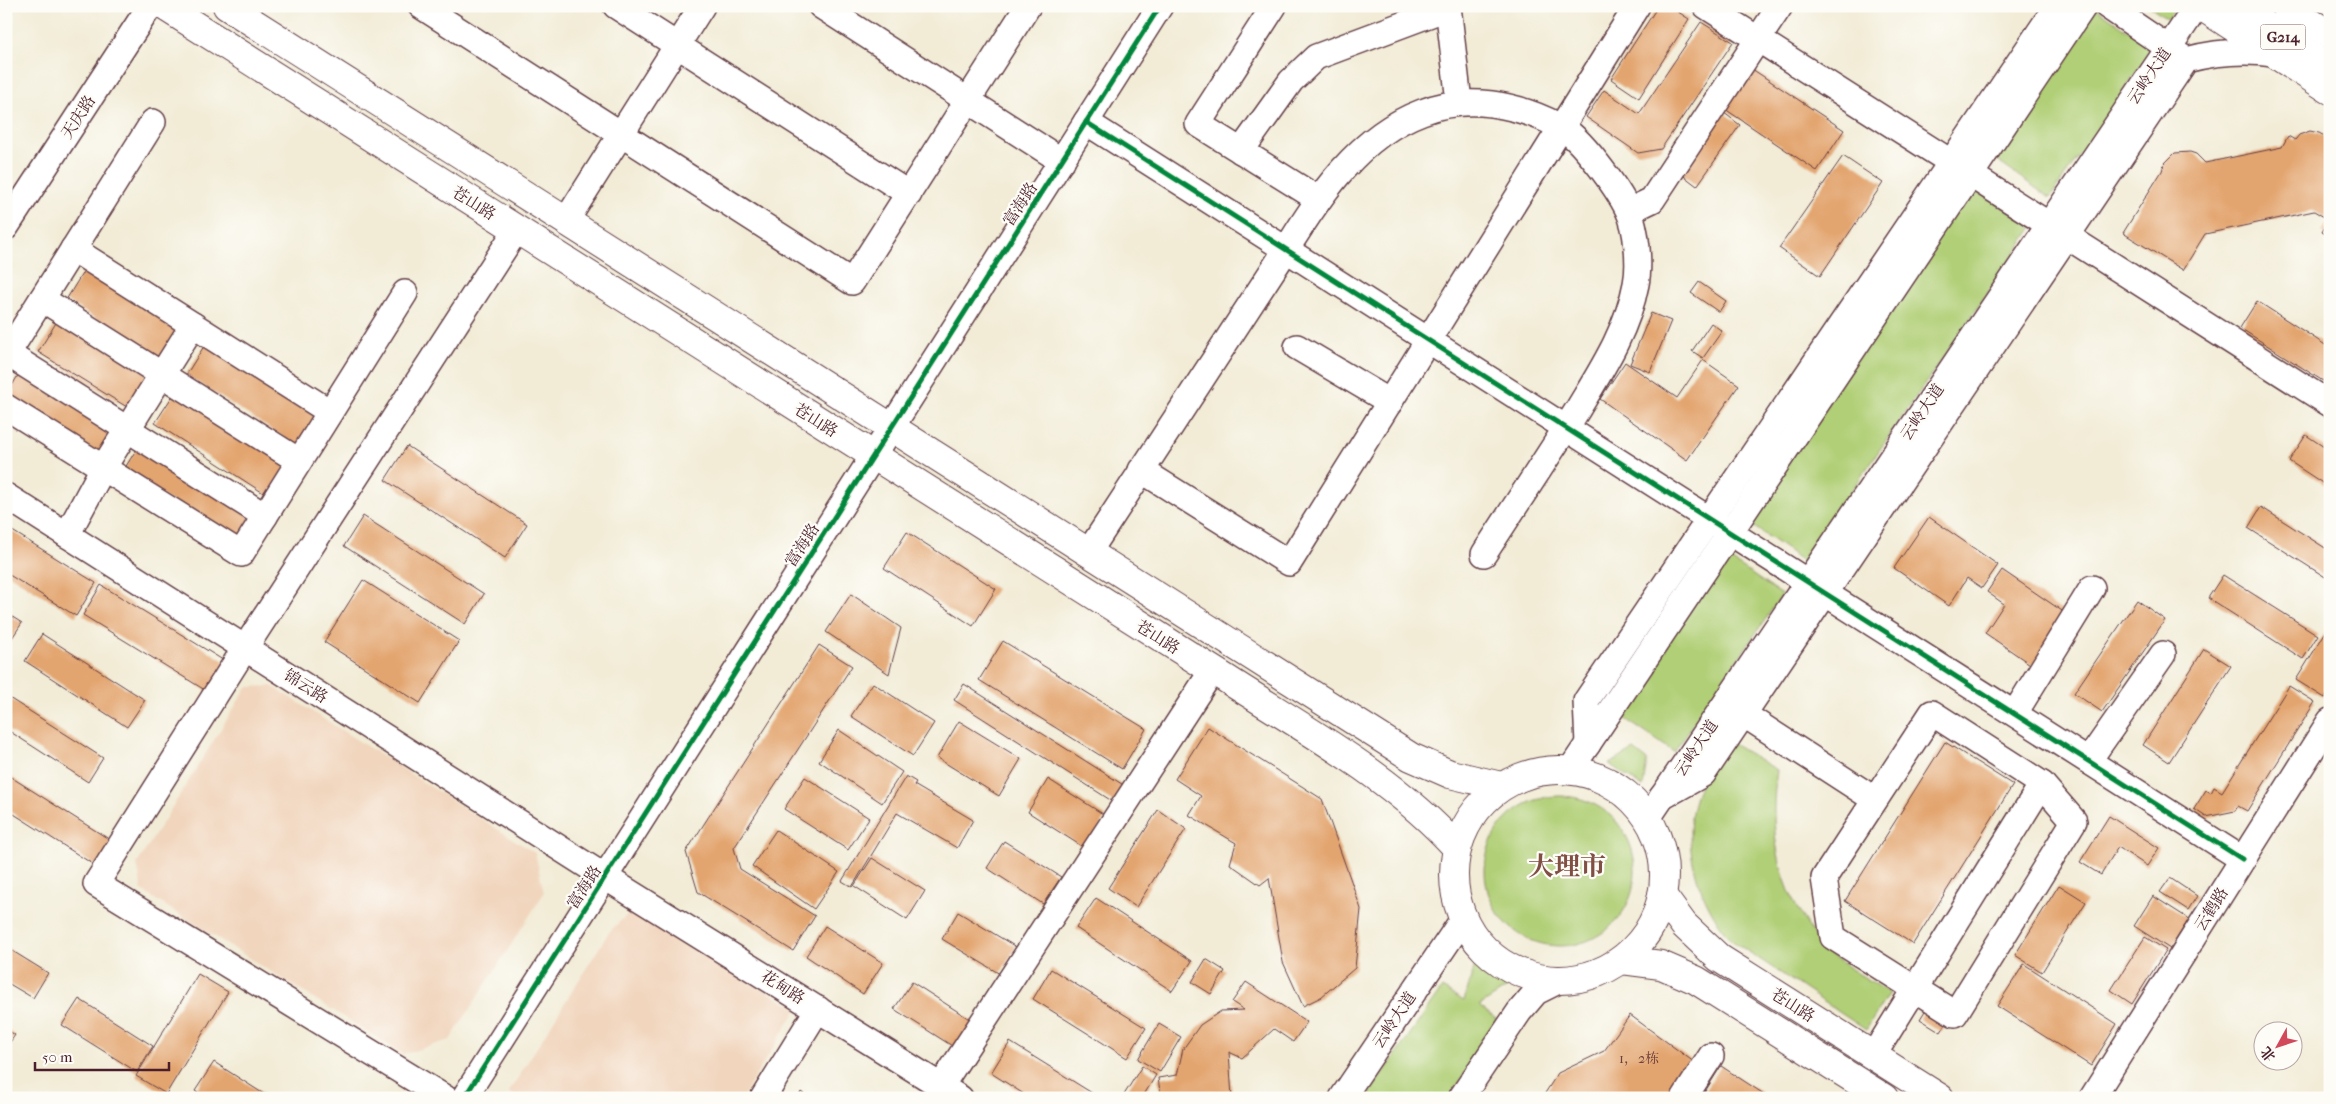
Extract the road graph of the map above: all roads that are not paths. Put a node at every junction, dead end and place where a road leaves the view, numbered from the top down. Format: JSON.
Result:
{"nodes":[{"id":1,"x":150,"y":6,"type":"edge"},
{"id":2,"x":164,"y":6,"type":"edge"},
{"id":3,"x":227,"y":6,"type":"edge"},
{"id":4,"x":421,"y":6,"type":"edge"},
{"id":5,"x":616,"y":6,"type":"edge"},
{"id":6,"x":702,"y":6,"type":"edge"},
{"id":7,"x":821,"y":6,"type":"edge"},
{"id":8,"x":1028,"y":6,"type":"edge"},
{"id":9,"x":1160,"y":6,"type":"edge"},
{"id":10,"x":1274,"y":6,"type":"edge"},
{"id":11,"x":1637,"y":6,"type":"edge"},
{"id":12,"x":1706,"y":6,"type":"edge"},
{"id":13,"x":1780,"y":6,"type":"edge"},
{"id":14,"x":2057,"y":6,"type":"edge"},
{"id":15,"x":2084,"y":6,"type":"edge"},
{"id":16,"x":2107,"y":6,"type":"edge"},
{"id":17,"x":2197,"y":6,"type":"edge"},
{"id":18,"x":2201,"y":6,"type":"edge"},
{"id":19,"x":2236,"y":6,"type":"edge"},
{"id":20,"x":2285,"y":6,"type":"edge"},
{"id":21,"x":1447,"y":7,"type":"edge"},
{"id":22,"x":2330,"y":36,"type":"edge"},
{"id":23,"x":1758,"y":40,"type":"junction"},
{"id":24,"x":677,"y":46,"type":"junction"},
{"id":25,"x":2178,"y":54,"type":"junction"},
{"id":26,"x":2274,"y":54,"type":"junction"},
{"id":27,"x":2330,"y":68,"type":"edge"},
{"id":28,"x":2330,"y":90,"type":"edge"},
{"id":29,"x":968,"y":100,"type":"junction"},
{"id":30,"x":1459,"y":102,"type":"junction"},
{"id":31,"x":153,"y":122,"type":"dead end"},
{"id":32,"x":1086,"y":122,"type":"junction"},
{"id":33,"x":1562,"y":127,"type":"junction"},
{"id":34,"x":621,"y":134,"type":"junction"},
{"id":35,"x":1241,"y":151,"type":"junction"},
{"id":36,"x":1062,"y":160,"type":"junction"},
{"id":37,"x":1961,"y":169,"type":"junction"},
{"id":38,"x":909,"y":194,"type":"junction"},
{"id":39,"x":1318,"y":199,"type":"junction"},
{"id":40,"x":1629,"y":211,"type":"junction"},
{"id":41,"x":566,"y":221,"type":"junction"},
{"id":42,"x":6,"y":228,"type":"edge"},
{"id":43,"x":517,"y":229,"type":"junction"},
{"id":44,"x":2058,"y":230,"type":"junction"},
{"id":45,"x":73,"y":250,"type":"junction"},
{"id":46,"x":1286,"y":250,"type":"junction"},
{"id":47,"x":405,"y":293,"type":"dead end"},
{"id":48,"x":42,"y":299,"type":"junction"},
{"id":49,"x":193,"y":325,"type":"junction"},
{"id":50,"x":1428,"y":340,"type":"junction"},
{"id":51,"x":1297,"y":346,"type":"dead end"},
{"id":52,"x":7,"y":355,"type":"edge"},
{"id":53,"x":162,"y":375,"type":"junction"},
{"id":54,"x":1390,"y":402,"type":"junction"},
{"id":55,"x":2330,"y":404,"type":"edge"},
{"id":56,"x":6,"y":407,"type":"edge"},
{"id":57,"x":330,"y":412,"type":"junction"},
{"id":58,"x":892,"y":428,"type":"junction"},
{"id":59,"x":1566,"y":428,"type":"junction"},
{"id":60,"x":128,"y":429,"type":"junction"},
{"id":61,"x":874,"y":456,"type":"junction"},
{"id":62,"x":299,"y":461,"type":"junction"},
{"id":63,"x":103,"y":468,"type":"junction"},
{"id":64,"x":1141,"y":470,"type":"junction"},
{"id":65,"x":6,"y":496,"type":"edge"},
{"id":66,"x":265,"y":516,"type":"junction"},
{"id":67,"x":1710,"y":519,"type":"junction"},
{"id":68,"x":1730,"y":532,"type":"junction"},
{"id":69,"x":67,"y":535,"type":"junction"},
{"id":70,"x":1088,"y":553,"type":"junction"},
{"id":71,"x":1484,"y":554,"type":"dead end"},
{"id":72,"x":1817,"y":587,"type":"junction"},
{"id":73,"x":2092,"y":588,"type":"dead end"},
{"id":74,"x":245,"y":648,"type":"junction"},
{"id":75,"x":2163,"y":654,"type":"dead end"},
{"id":76,"x":1218,"y":675,"type":"junction"},
{"id":77,"x":2016,"y":713,"type":"junction"},
{"id":78,"x":1743,"y":714,"type":"junction"},
{"id":79,"x":2330,"y":720,"type":"edge"},
{"id":80,"x":1588,"y":744,"type":"junction"},
{"id":81,"x":2089,"y":760,"type":"junction"},
{"id":82,"x":1571,"y":769,"type":"junction"},
{"id":83,"x":2042,"y":784,"type":"junction"},
{"id":84,"x":1501,"y":786,"type":"junction"},
{"id":85,"x":1874,"y":799,"type":"junction"},
{"id":86,"x":1655,"y":808,"type":"junction"},
{"id":87,"x":1457,"y":848,"type":"junction"},
{"id":88,"x":2242,"y":860,"type":"junction"},
{"id":89,"x":605,"y":877,"type":"junction"},
{"id":90,"x":1662,"y":895,"type":"junction"},
{"id":91,"x":1463,"y":919,"type":"junction"},
{"id":92,"x":1622,"y":960,"type":"junction"},
{"id":93,"x":1558,"y":981,"type":"junction"},
{"id":94,"x":1916,"y":990,"type":"junction"},
{"id":95,"x":818,"y":1009,"type":"junction"},
{"id":96,"x":1711,"y":1056,"type":"dead end"},
{"id":97,"x":1873,"y":1056,"type":"junction"},
{"id":98,"x":952,"y":1093,"type":"edge"},
{"id":99,"x":444,"y":1098,"type":"edge"},
{"id":100,"x":464,"y":1098,"type":"edge"},
{"id":101,"x":763,"y":1098,"type":"edge"},
{"id":102,"x":1342,"y":1098,"type":"edge"},
{"id":103,"x":1461,"y":1098,"type":"edge"},
{"id":104,"x":1684,"y":1098,"type":"edge"},
{"id":105,"x":1884,"y":1098,"type":"edge"},
{"id":106,"x":1940,"y":1098,"type":"edge"},
{"id":107,"x":2092,"y":1098,"type":"edge"}],
"edges":[{"from":1,"to":42,"type":"street","name":"天庆路"},
{"from":2,"to":43,"type":"main road","name":"苍山路"},
{"from":3,"to":41,"type":"main road","name":"苍山路"},
{"from":4,"to":34,"type":"street"},
{"from":5,"to":24,"type":"street"},
{"from":6,"to":24,"type":"street"},
{"from":7,"to":29,"type":"street"},
{"from":8,"to":29,"type":"street"},
{"from":9,"to":32,"type":"street","name":"富海路"},
{"from":10,"to":35,"type":"street"},
{"from":11,"to":33,"type":"street"},
{"from":12,"to":23,"type":"street"},
{"from":13,"to":23,"type":"street"},
{"from":14,"to":37,"type":"street"},
{"from":15,"to":37,"type":"street"},
{"from":16,"to":25,"type":"street"},
{"from":17,"to":25,"type":"street","name":"云岭大道"},
{"from":18,"to":26,"type":"main road"},
{"from":19,"to":27,"type":"main road","number":"G214"},
{"from":20,"to":22,"type":"main road","number":"G214"},
{"from":21,"to":30,"type":"street"},
{"from":21,"to":35,"type":"street"},
{"from":23,"to":37,"type":"street"},
{"from":23,"to":40,"type":"street"},
{"from":24,"to":34,"type":"street"},
{"from":24,"to":38,"type":"street"},
{"from":25,"to":26,"type":"street"},
{"from":25,"to":44,"type":"street","name":"云岭大道"},
{"from":26,"to":28,"type":"main road"},
{"from":29,"to":36,"type":"street"},
{"from":29,"to":38,"type":"street"},
{"from":30,"to":33,"type":"street"},
{"from":30,"to":39,"type":"street"},
{"from":31,"to":45,"type":"street"},
{"from":32,"to":36,"type":"street","name":"富海路"},
{"from":32,"to":46,"type":"street"},
{"from":33,"to":40,"type":"street"},
{"from":33,"to":50,"type":"street"},
{"from":34,"to":38,"type":"street"},
{"from":34,"to":41,"type":"street"},
{"from":35,"to":39,"type":"street"},
{"from":36,"to":58,"type":"street","name":"富海路"},
{"from":37,"to":44,"type":"street"},
{"from":37,"to":67,"type":"street"},
{"from":37,"to":68,"type":"street"},
{"from":39,"to":46,"type":"street"},
{"from":40,"to":59,"type":"street"},
{"from":41,"to":58,"type":"main road","name":"苍山路"},
{"from":43,"to":61,"type":"main road","name":"苍山路"},
{"from":43,"to":74,"type":"street"},
{"from":44,"to":55,"type":"street"},
{"from":44,"to":72,"type":"street","name":"云岭大道"},
{"from":45,"to":48,"type":"street"},
{"from":45,"to":49,"type":"street"},
{"from":46,"to":50,"type":"street"},
{"from":46,"to":64,"type":"street"},
{"from":47,"to":57,"type":"street"},
{"from":48,"to":52,"type":"street"},
{"from":48,"to":53,"type":"street"},
{"from":49,"to":53,"type":"street"},
{"from":49,"to":57,"type":"street"},
{"from":50,"to":54,"type":"street"},
{"from":50,"to":59,"type":"street"},
{"from":51,"to":54,"type":"street"},
{"from":52,"to":60,"type":"street"},
{"from":53,"to":60,"type":"street"},
{"from":53,"to":62,"type":"street"},
{"from":54,"to":64,"type":"street"},
{"from":56,"to":63,"type":"street"},
{"from":57,"to":62,"type":"street"},
{"from":58,"to":61,"type":"street","name":"富海路"},
{"from":58,"to":70,"type":"main road","name":"苍山路"},
{"from":59,"to":67,"type":"street"},
{"from":59,"to":71,"type":"street"},
{"from":60,"to":63,"type":"street"},
{"from":60,"to":66,"type":"street"},
{"from":61,"to":76,"type":"main road","name":"苍山路"},
{"from":61,"to":89,"type":"street","name":"富海路"},
{"from":62,"to":66,"type":"street"},
{"from":63,"to":66,"type":"street"},
{"from":63,"to":69,"type":"street"},
{"from":64,"to":70,"type":"street"},
{"from":65,"to":69,"type":"street","name":"锦云路"},
{"from":67,"to":68,"type":"street"},
{"from":67,"to":80,"type":"street"},
{"from":68,"to":72,"type":"street"},
{"from":68,"to":80,"type":"street"},
{"from":69,"to":74,"type":"street","name":"锦云路"},
{"from":70,"to":84,"type":"main road","name":"苍山路"},
{"from":72,"to":77,"type":"street"},
{"from":72,"to":78,"type":"street"},
{"from":72,"to":86,"type":"street","name":"云岭大道"},
{"from":73,"to":77,"type":"street"},
{"from":74,"to":89,"type":"street","name":"锦云路"},
{"from":74,"to":99,"type":"street"},
{"from":75,"to":81,"type":"street"},
{"from":76,"to":87,"type":"main road","name":"苍山路"},
{"from":76,"to":98,"type":"street"},
{"from":77,"to":81,"type":"street"},
{"from":78,"to":85,"type":"street"},
{"from":78,"to":86,"type":"street"},
{"from":79,"to":88,"type":"street","name":"云鹤路"},
{"from":80,"to":82,"type":"street"},
{"from":81,"to":88,"type":"street"},
{"from":82,"to":84,"type":"main road"},
{"from":82,"to":86,"type":"main road"},
{"from":83,"to":85,"type":"street"},
{"from":83,"to":94,"type":"street"},
{"from":83,"to":94,"type":"street"},
{"from":84,"to":87,"type":"main road"},
{"from":85,"to":94,"type":"street"},
{"from":86,"to":90,"type":"main road"},
{"from":87,"to":91,"type":"main road"},
{"from":88,"to":107,"type":"street","name":"云鹤路"},
{"from":89,"to":95,"type":"street","name":"花甸路"},
{"from":89,"to":100,"type":"street","name":"富海路"},
{"from":90,"to":92,"type":"main road"},
{"from":90,"to":97,"type":"main road","name":"苍山路"},
{"from":91,"to":93,"type":"main road"},
{"from":91,"to":102,"type":"street","name":"云岭大道"},
{"from":92,"to":93,"type":"main road"},
{"from":92,"to":105,"type":"main road","name":"苍山路"},
{"from":93,"to":103,"type":"street"},
{"from":94,"to":97,"type":"street"},
{"from":95,"to":98,"type":"street","name":"花甸路"},
{"from":95,"to":101,"type":"street"},
{"from":96,"to":104,"type":"street"},
{"from":97,"to":106,"type":"main road","name":"苍山路"}]}
